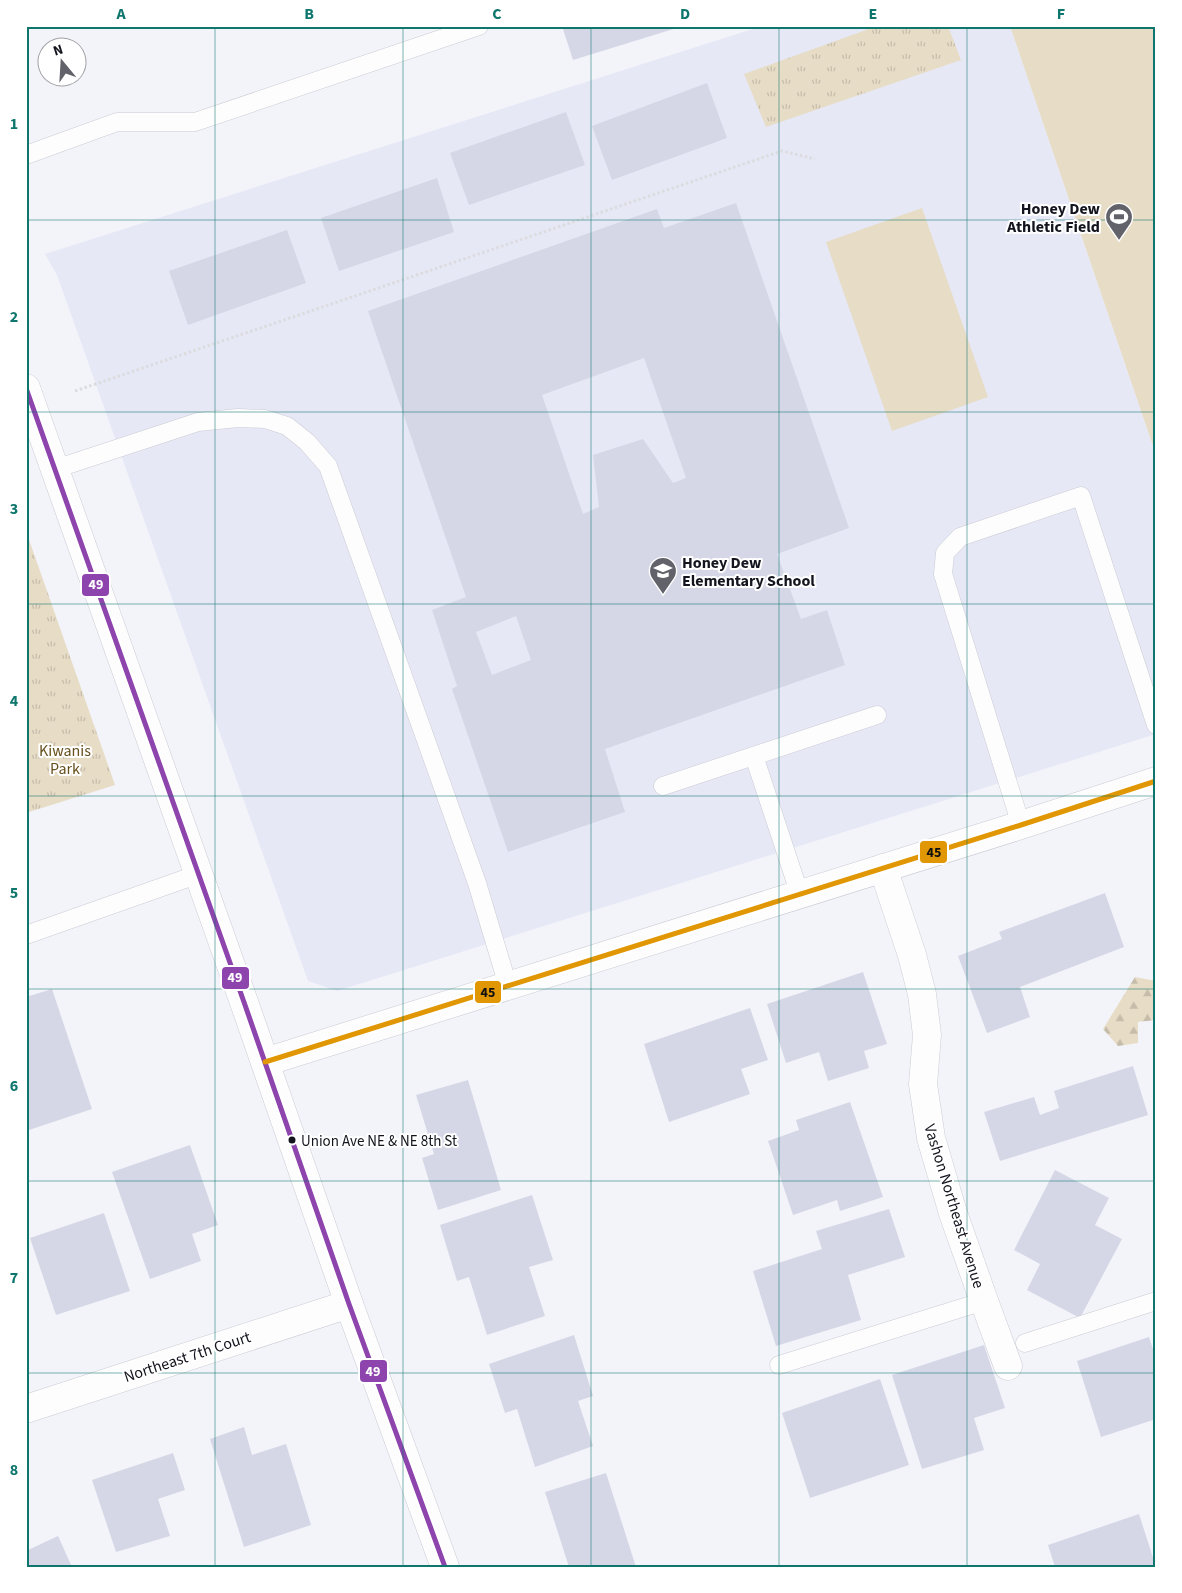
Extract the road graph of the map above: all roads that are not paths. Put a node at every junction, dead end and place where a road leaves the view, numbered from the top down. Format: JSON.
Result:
{"nodes":[{"id":1,"x":479,"y":26,"type":"edge"},
{"id":2,"x":26,"y":155,"type":"edge"},
{"id":3,"x":26,"y":388,"type":"edge"},
{"id":4,"x":55,"y":469,"type":"junction"},
{"id":5,"x":877,"y":715,"type":"dead end"},
{"id":6,"x":1156,"y":725,"type":"edge"},
{"id":7,"x":754,"y":756,"type":"junction"},
{"id":8,"x":1156,"y":780,"type":"edge"},
{"id":9,"x":663,"y":786,"type":"dead end"},
{"id":10,"x":1022,"y":825,"type":"junction"},
{"id":11,"x":883,"y":868,"type":"junction"},
{"id":12,"x":199,"y":874,"type":"junction"},
{"id":13,"x":800,"y":895,"type":"junction"},
{"id":14,"x":26,"y":935,"type":"edge"},
{"id":15,"x":508,"y":986,"type":"junction"},
{"id":16,"x":265,"y":1062,"type":"junction"},
{"id":17,"x":984,"y":1301,"type":"junction"},
{"id":18,"x":1156,"y":1301,"type":"edge"},
{"id":19,"x":349,"y":1304,"type":"junction"},
{"id":20,"x":1024,"y":1343,"type":"dead end"},
{"id":21,"x":779,"y":1364,"type":"dead end"},
{"id":22,"x":1008,"y":1366,"type":"dead end"},
{"id":23,"x":26,"y":1409,"type":"edge"},
{"id":24,"x":444,"y":1567,"type":"edge"}],
"edges":[{"from":1,"to":2,"type":"lane"},
{"from":3,"to":4,"type":"street"},
{"from":4,"to":12,"type":"street"},
{"from":4,"to":15,"type":"lane"},
{"from":5,"to":7,"type":"lane"},
{"from":6,"to":10,"type":"lane"},
{"from":7,"to":9,"type":"lane"},
{"from":7,"to":13,"type":"lane"},
{"from":8,"to":10,"type":"street"},
{"from":10,"to":11,"type":"street"},
{"from":11,"to":13,"type":"street"},
{"from":11,"to":17,"type":"street","name":"Vashon Northeast Avenue"},
{"from":12,"to":14,"type":"lane"},
{"from":12,"to":16,"type":"street"},
{"from":13,"to":15,"type":"street"},
{"from":15,"to":16,"type":"street"},
{"from":16,"to":19,"type":"street"},
{"from":17,"to":21,"type":"lane"},
{"from":17,"to":22,"type":"street","name":"Vashon Northeast Avenue"},
{"from":18,"to":20,"type":"lane"},
{"from":19,"to":23,"type":"street","name":"Northeast 7th Court"},
{"from":19,"to":24,"type":"street"}]}
